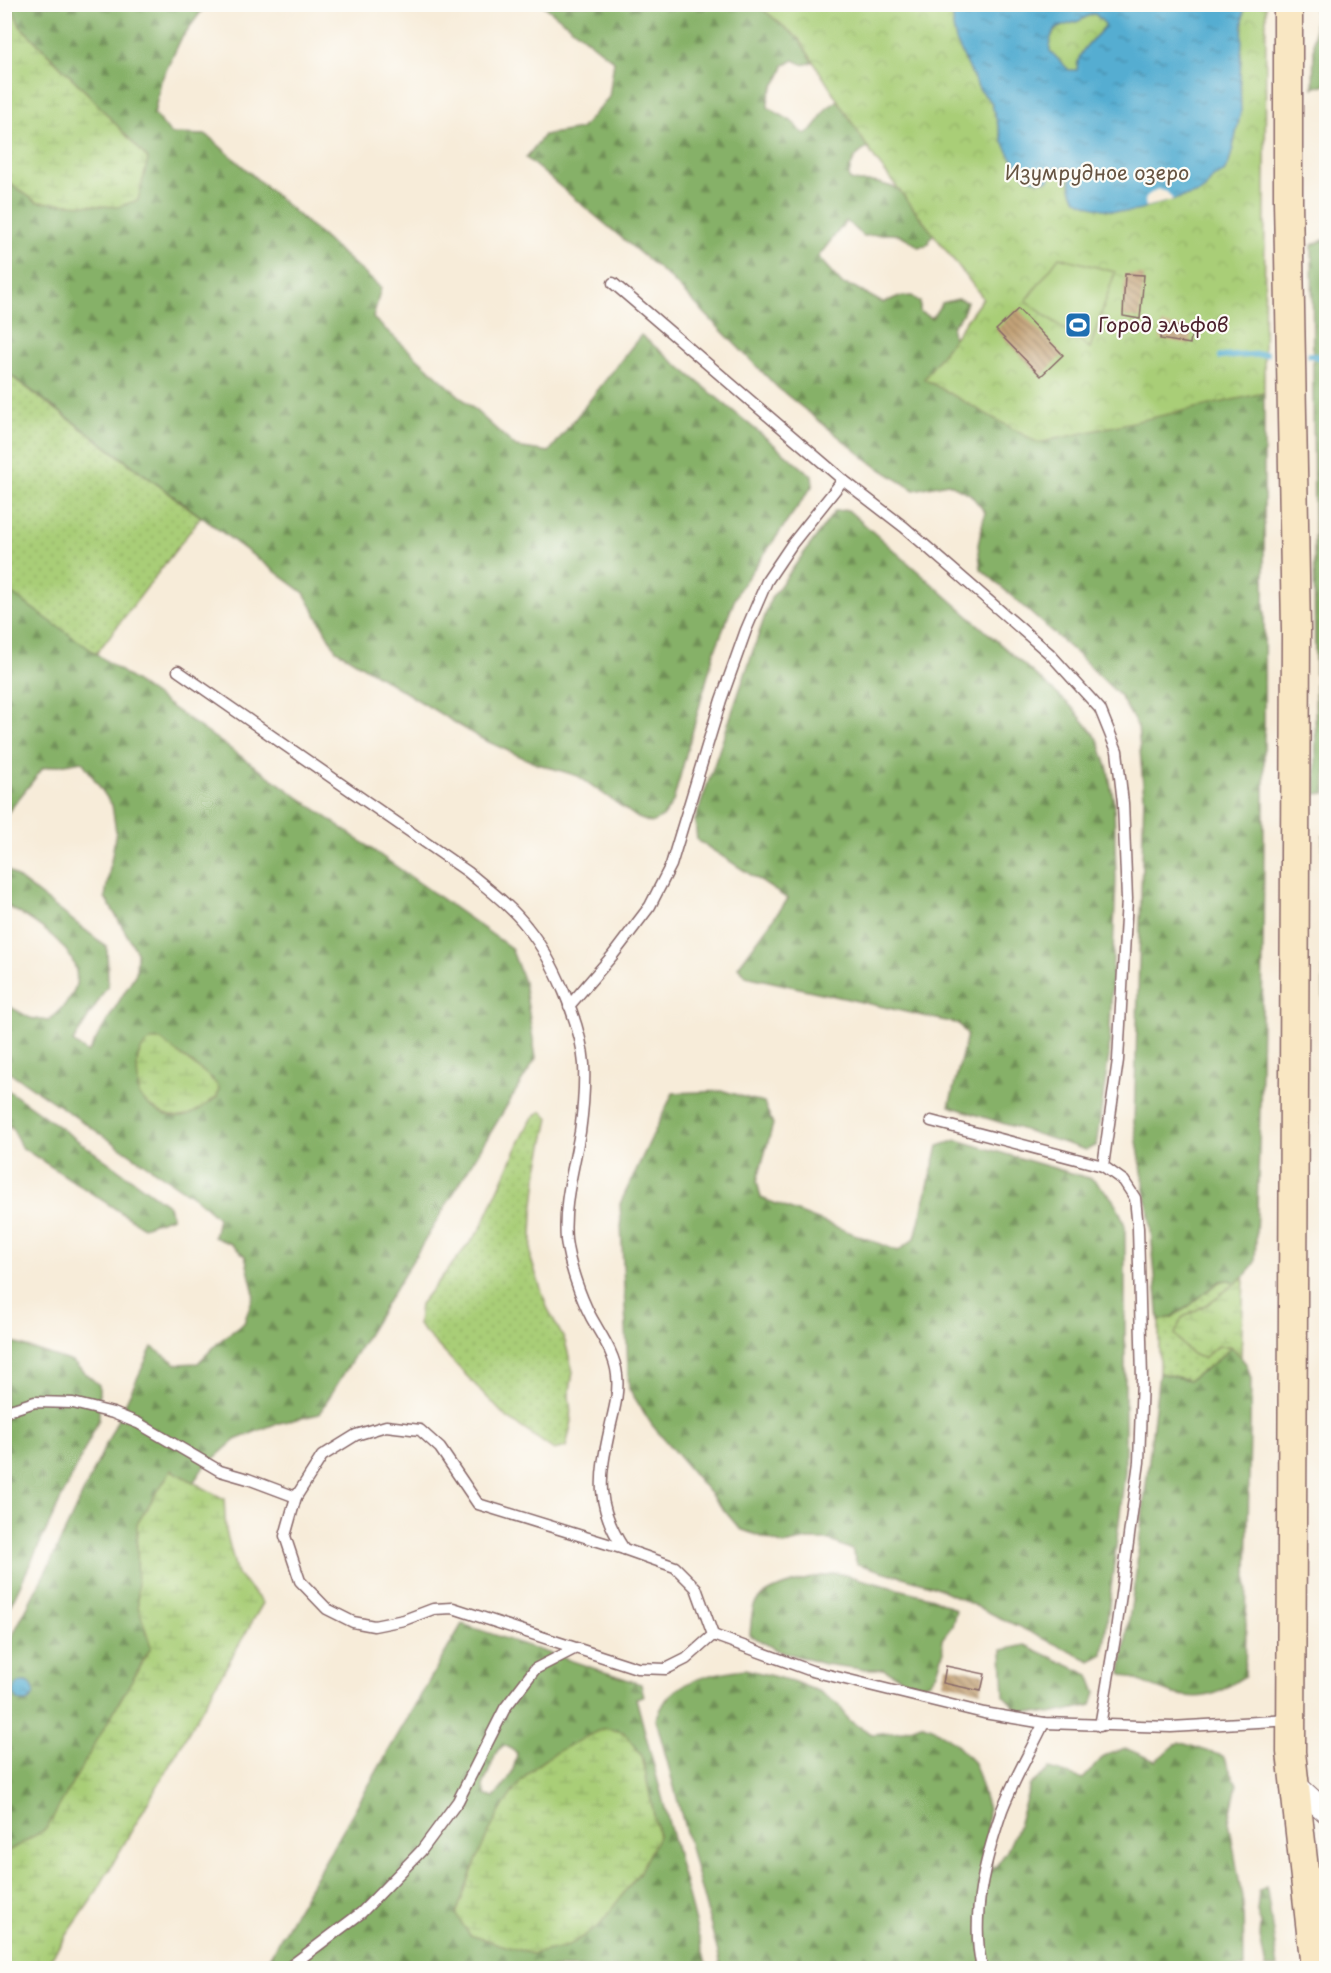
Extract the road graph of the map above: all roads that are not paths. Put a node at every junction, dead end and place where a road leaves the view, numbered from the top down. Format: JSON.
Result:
{"nodes":[{"id":1,"x":1288,"y":4,"type":"edge"},
{"id":2,"x":613,"y":283,"type":"dead end"},
{"id":3,"x":843,"y":480,"type":"junction"},
{"id":4,"x":178,"y":671,"type":"dead end"},
{"id":5,"x":569,"y":1006,"type":"junction"},
{"id":6,"x":931,"y":1122,"type":"dead end"},
{"id":7,"x":1103,"y":1166,"type":"junction"},
{"id":8,"x":4,"y":1412,"type":"edge"},
{"id":9,"x":296,"y":1497,"type":"junction"},
{"id":10,"x":624,"y":1549,"type":"junction"},
{"id":11,"x":713,"y":1635,"type":"junction"},
{"id":12,"x":574,"y":1649,"type":"junction"},
{"id":13,"x":1291,"y":1720,"type":"junction"},
{"id":14,"x":1044,"y":1723,"type":"junction"},
{"id":15,"x":1100,"y":1726,"type":"junction"},
{"id":16,"x":1293,"y":1782,"type":"junction"},
{"id":17,"x":1326,"y":1812,"type":"edge"},
{"id":18,"x":288,"y":1968,"type":"edge"},
{"id":19,"x":982,"y":1968,"type":"edge"},
{"id":20,"x":1315,"y":1968,"type":"edge"}],
"edges":[{"from":1,"to":13,"type":"main road"},
{"from":2,"to":3,"type":"lane"},
{"from":3,"to":5,"type":"lane"},
{"from":3,"to":7,"type":"lane"},
{"from":4,"to":5,"type":"lane"},
{"from":5,"to":10,"type":"lane"},
{"from":6,"to":7,"type":"lane"},
{"from":7,"to":15,"type":"lane"},
{"from":8,"to":9,"type":"lane"},
{"from":9,"to":10,"type":"lane"},
{"from":9,"to":12,"type":"lane"},
{"from":10,"to":11,"type":"lane"},
{"from":11,"to":12,"type":"lane"},
{"from":11,"to":14,"type":"lane"},
{"from":12,"to":18,"type":"lane"},
{"from":13,"to":15,"type":"lane"},
{"from":13,"to":16,"type":"main road"},
{"from":14,"to":15,"type":"lane"},
{"from":14,"to":19,"type":"lane"},
{"from":16,"to":17,"type":"street"},
{"from":16,"to":20,"type":"main road"}]}
